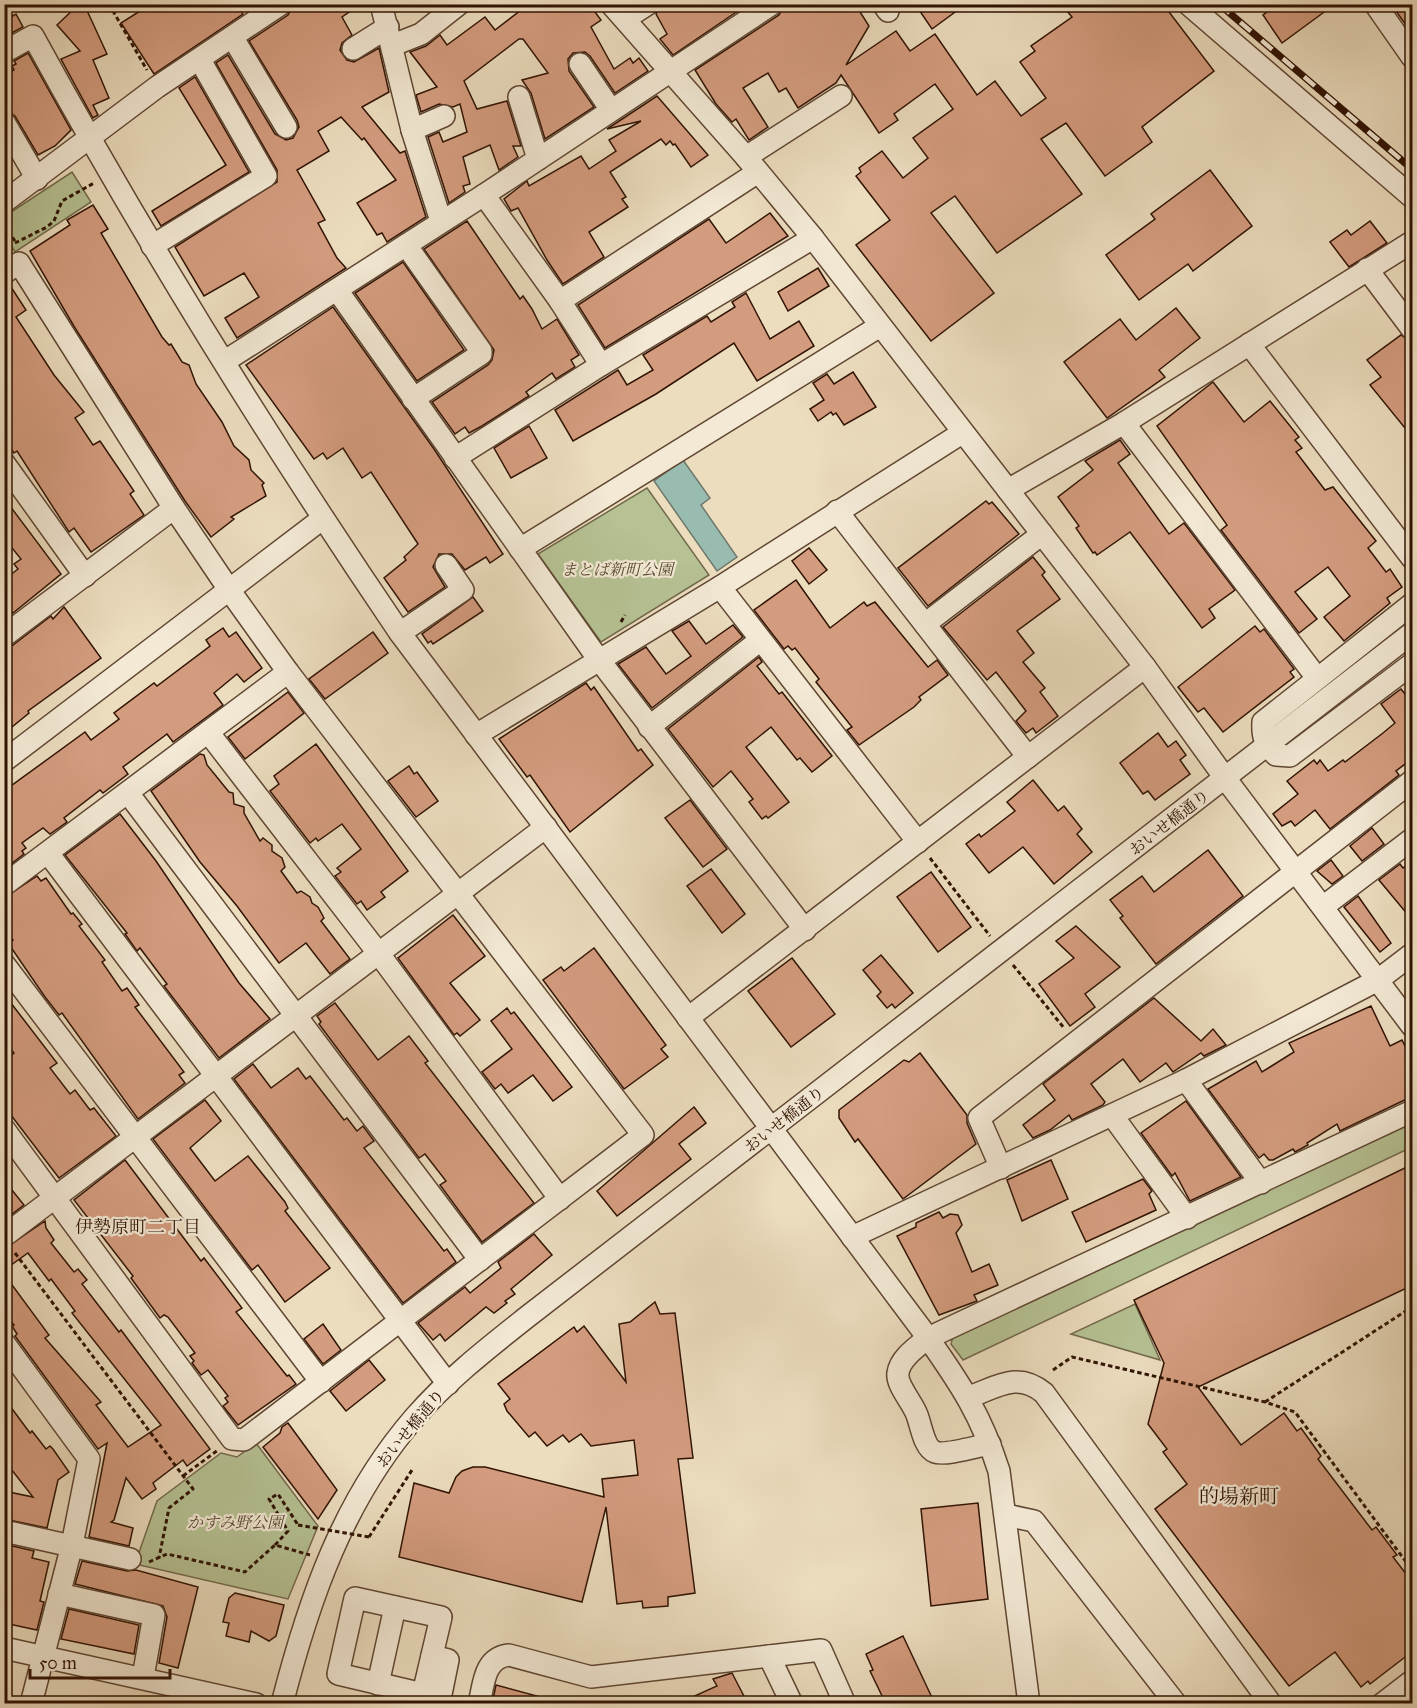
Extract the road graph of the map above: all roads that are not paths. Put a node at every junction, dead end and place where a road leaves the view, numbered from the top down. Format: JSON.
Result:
{"nodes":[{"id":1,"x":381,"y":4,"type":"edge"},
{"id":2,"x":459,"y":4,"type":"edge"},
{"id":3,"x":648,"y":4,"type":"edge"},
{"id":4,"x":772,"y":4,"type":"edge"},
{"id":5,"x":1188,"y":4,"type":"edge"},
{"id":6,"x":1375,"y":4,"type":"edge"},
{"id":7,"x":280,"y":5,"type":"edge"},
{"id":8,"x":618,"y":12,"type":"edge"},
{"id":9,"x":391,"y":36,"type":"junction"},
{"id":10,"x":232,"y":38,"type":"junction"},
{"id":11,"x":1410,"y":47,"type":"edge"},
{"id":12,"x":353,"y":49,"type":"dead end"},
{"id":13,"x":4,"y":52,"type":"edge"},
{"id":14,"x":200,"y":60,"type":"junction"},
{"id":15,"x":580,"y":64,"type":"dead end"},
{"id":16,"x":670,"y":72,"type":"junction"},
{"id":17,"x":841,"y":96,"type":"dead end"},
{"id":18,"x":519,"y":97,"type":"dead end"},
{"id":19,"x":612,"y":111,"type":"junction"},
{"id":20,"x":444,"y":116,"type":"dead end"},
{"id":21,"x":4,"y":122,"type":"edge"},
{"id":22,"x":286,"y":127,"type":"dead end"},
{"id":23,"x":412,"y":130,"type":"junction"},
{"id":24,"x":89,"y":138,"type":"junction"},
{"id":25,"x":538,"y":159,"type":"junction"},
{"id":26,"x":752,"y":164,"type":"junction"},
{"id":27,"x":37,"y":179,"type":"junction"},
{"id":28,"x":484,"y":195,"type":"junction"},
{"id":29,"x":1413,"y":196,"type":"edge"},
{"id":30,"x":4,"y":202,"type":"edge"},
{"id":31,"x":441,"y":221,"type":"junction"},
{"id":32,"x":813,"y":238,"type":"junction"},
{"id":33,"x":1413,"y":242,"type":"edge"},
{"id":34,"x":406,"y":245,"type":"junction"},
{"id":35,"x":152,"y":246,"type":"junction"},
{"id":36,"x":12,"y":268,"type":"edge"},
{"id":37,"x":1367,"y":269,"type":"junction"},
{"id":38,"x":337,"y":290,"type":"junction"},
{"id":39,"x":560,"y":301,"type":"junction"},
{"id":40,"x":880,"y":326,"type":"junction"},
{"id":41,"x":1413,"y":329,"type":"edge"},
{"id":42,"x":1249,"y":344,"type":"junction"},
{"id":43,"x":225,"y":361,"type":"junction"},
{"id":44,"x":601,"y":365,"type":"junction"},
{"id":45,"x":413,"y":399,"type":"junction"},
{"id":46,"x":1124,"y":423,"type":"junction"},
{"id":47,"x":962,"y":433,"type":"junction"},
{"id":48,"x":455,"y":458,"type":"junction"},
{"id":49,"x":4,"y":463,"type":"edge"},
{"id":50,"x":1008,"y":490,"type":"junction"},
{"id":51,"x":174,"y":508,"type":"junction"},
{"id":52,"x":837,"y":511,"type":"junction"},
{"id":53,"x":322,"y":519,"type":"junction"},
{"id":54,"x":1042,"y":534,"type":"junction"},
{"id":55,"x":520,"y":549,"type":"junction"},
{"id":56,"x":1413,"y":558,"type":"edge"},
{"id":57,"x":446,"y":564,"type":"dead end"},
{"id":58,"x":85,"y":576,"type":"junction"},
{"id":59,"x":720,"y":587,"type":"junction"},
{"id":60,"x":230,"y":591,"type":"junction"},
{"id":61,"x":1413,"y":604,"type":"edge"},
{"id":62,"x":925,"y":624,"type":"junction"},
{"id":63,"x":6,"y":633,"type":"edge"},
{"id":64,"x":400,"y":633,"type":"junction"},
{"id":65,"x":1413,"y":633,"type":"edge"},
{"id":66,"x":759,"y":641,"type":"junction"},
{"id":67,"x":600,"y":661,"type":"junction"},
{"id":68,"x":1413,"y":664,"type":"edge"},
{"id":69,"x":1145,"y":667,"type":"junction"},
{"id":70,"x":288,"y":672,"type":"junction"},
{"id":71,"x":1317,"y":678,"type":"junction"},
{"id":72,"x":649,"y":727,"type":"junction"},
{"id":73,"x":208,"y":732,"type":"junction"},
{"id":74,"x":476,"y":735,"type":"junction"},
{"id":75,"x":1267,"y":746,"type":"junction"},
{"id":76,"x":1028,"y":757,"type":"junction"},
{"id":77,"x":4,"y":761,"type":"edge"},
{"id":78,"x":1225,"y":778,"type":"junction"},
{"id":79,"x":1413,"y":781,"type":"edge"},
{"id":80,"x":128,"y":793,"type":"junction"},
{"id":81,"x":546,"y":827,"type":"junction"},
{"id":82,"x":1413,"y":839,"type":"edge"},
{"id":83,"x":918,"y":842,"type":"junction"},
{"id":84,"x":48,"y":853,"type":"junction"},
{"id":85,"x":1296,"y":870,"type":"junction"},
{"id":86,"x":4,"y":885,"type":"edge"},
{"id":87,"x":458,"y":895,"type":"junction"},
{"id":88,"x":1324,"y":906,"type":"junction"},
{"id":89,"x":805,"y":930,"type":"junction"},
{"id":90,"x":379,"y":954,"type":"junction"},
{"id":91,"x":1413,"y":954,"type":"edge"},
{"id":92,"x":4,"y":964,"type":"edge"},
{"id":93,"x":1378,"y":980,"type":"junction"},
{"id":94,"x":295,"y":1016,"type":"junction"},
{"id":95,"x":688,"y":1018,"type":"junction"},
{"id":96,"x":1413,"y":1026,"type":"edge"},
{"id":97,"x":216,"y":1077,"type":"junction"},
{"id":98,"x":1186,"y":1080,"type":"junction"},
{"id":99,"x":1413,"y":1111,"type":"edge"},
{"id":100,"x":1112,"y":1115,"type":"junction"},
{"id":101,"x":4,"y":1129,"type":"edge"},
{"id":102,"x":770,"y":1129,"type":"junction"},
{"id":103,"x":137,"y":1138,"type":"junction"},
{"id":104,"x":1001,"y":1168,"type":"junction"},
{"id":105,"x":1262,"y":1183,"type":"junction"},
{"id":106,"x":55,"y":1197,"type":"junction"},
{"id":107,"x":560,"y":1199,"type":"junction"},
{"id":108,"x":1187,"y":1218,"type":"junction"},
{"id":109,"x":852,"y":1237,"type":"junction"},
{"id":110,"x":8,"y":1242,"type":"edge"},
{"id":111,"x":480,"y":1260,"type":"junction"},
{"id":112,"x":399,"y":1320,"type":"junction"},
{"id":113,"x":928,"y":1338,"type":"junction"},
{"id":114,"x":4,"y":1343,"type":"edge"},
{"id":115,"x":321,"y":1383,"type":"junction"},
{"id":116,"x":448,"y":1384,"type":"junction"},
{"id":117,"x":969,"y":1398,"type":"junction"},
{"id":118,"x":990,"y":1444,"type":"junction"},
{"id":119,"x":1006,"y":1515,"type":"junction"},
{"id":120,"x":4,"y":1531,"type":"edge"},
{"id":121,"x":72,"y":1545,"type":"junction"},
{"id":122,"x":130,"y":1559,"type":"road end"},
{"id":123,"x":59,"y":1594,"type":"junction"},
{"id":124,"x":395,"y":1606,"type":"junction"},
{"id":125,"x":4,"y":1648,"type":"edge"},
{"id":126,"x":42,"y":1656,"type":"junction"},
{"id":127,"x":432,"y":1656,"type":"junction"},
{"id":128,"x":769,"y":1656,"type":"junction"},
{"id":129,"x":143,"y":1677,"type":"junction"},
{"id":130,"x":1413,"y":1681,"type":"edge"},
{"id":131,"x":378,"y":1684,"type":"junction"},
{"id":132,"x":31,"y":1704,"type":"edge"},
{"id":133,"x":256,"y":1704,"type":"edge"},
{"id":134,"x":282,"y":1704,"type":"edge"},
{"id":135,"x":439,"y":1704,"type":"edge"},
{"id":136,"x":479,"y":1704,"type":"edge"},
{"id":137,"x":792,"y":1704,"type":"edge"},
{"id":138,"x":845,"y":1704,"type":"edge"},
{"id":139,"x":1029,"y":1704,"type":"edge"},
{"id":140,"x":1176,"y":1704,"type":"edge"},
{"id":141,"x":1271,"y":1704,"type":"edge"},
{"id":142,"x":1382,"y":1704,"type":"edge"}],
"edges":[{"from":1,"to":9,"type":"street"},
{"from":2,"to":9,"type":"street"},
{"from":3,"to":8,"type":"street"},
{"from":4,"to":16,"type":"street"},
{"from":5,"to":29,"type":"street"},
{"from":6,"to":11,"type":"street"},
{"from":7,"to":10,"type":"street"},
{"from":8,"to":16,"type":"street"},
{"from":9,"to":12,"type":"street"},
{"from":9,"to":23,"type":"street"},
{"from":10,"to":14,"type":"street"},
{"from":10,"to":22,"type":"street"},
{"from":13,"to":24,"type":"street"},
{"from":14,"to":24,"type":"street"},
{"from":14,"to":35,"type":"street"},
{"from":15,"to":19,"type":"street"},
{"from":16,"to":19,"type":"street"},
{"from":16,"to":26,"type":"street"},
{"from":17,"to":26,"type":"street"},
{"from":18,"to":25,"type":"street"},
{"from":19,"to":25,"type":"street"},
{"from":20,"to":23,"type":"street"},
{"from":21,"to":27,"type":"street"},
{"from":23,"to":31,"type":"street"},
{"from":24,"to":27,"type":"street"},
{"from":24,"to":35,"type":"street"},
{"from":25,"to":28,"type":"street"},
{"from":26,"to":32,"type":"street"},
{"from":26,"to":39,"type":"street"},
{"from":27,"to":30,"type":"street"},
{"from":28,"to":31,"type":"street"},
{"from":28,"to":39,"type":"street"},
{"from":31,"to":34,"type":"street"},
{"from":32,"to":40,"type":"street"},
{"from":32,"to":44,"type":"street"},
{"from":33,"to":37,"type":"street"},
{"from":34,"to":38,"type":"street"},
{"from":34,"to":45,"type":"street"},
{"from":35,"to":43,"type":"street"},
{"from":36,"to":51,"type":"street"},
{"from":37,"to":41,"type":"street"},
{"from":37,"to":42,"type":"street"},
{"from":38,"to":43,"type":"street"},
{"from":38,"to":45,"type":"street"},
{"from":39,"to":44,"type":"street"},
{"from":40,"to":47,"type":"street"},
{"from":40,"to":55,"type":"street"},
{"from":42,"to":46,"type":"street"},
{"from":42,"to":56,"type":"street"},
{"from":43,"to":53,"type":"street"},
{"from":44,"to":48,"type":"street"},
{"from":45,"to":48,"type":"street"},
{"from":46,"to":50,"type":"street"},
{"from":46,"to":71,"type":"street"},
{"from":47,"to":50,"type":"street"},
{"from":47,"to":52,"type":"street"},
{"from":48,"to":55,"type":"street"},
{"from":49,"to":58,"type":"street"},
{"from":50,"to":54,"type":"street"},
{"from":51,"to":58,"type":"street"},
{"from":51,"to":60,"type":"street"},
{"from":52,"to":59,"type":"street"},
{"from":52,"to":62,"type":"street"},
{"from":53,"to":60,"type":"street"},
{"from":53,"to":64,"type":"street"},
{"from":54,"to":62,"type":"street"},
{"from":54,"to":69,"type":"street"},
{"from":55,"to":67,"type":"street"},
{"from":57,"to":64,"type":"street"},
{"from":58,"to":63,"type":"street"},
{"from":59,"to":66,"type":"street"},
{"from":59,"to":67,"type":"street"},
{"from":60,"to":70,"type":"street"},
{"from":60,"to":77,"type":"street"},
{"from":61,"to":71,"type":"street"},
{"from":62,"to":76,"type":"street"},
{"from":64,"to":74,"type":"street"},
{"from":65,"to":75,"type":"street","name":"おいせ橋通り"},
{"from":66,"to":72,"type":"street"},
{"from":66,"to":83,"type":"street"},
{"from":67,"to":72,"type":"street"},
{"from":67,"to":74,"type":"street"},
{"from":68,"to":75,"type":"street"},
{"from":69,"to":76,"type":"street"},
{"from":69,"to":78,"type":"street"},
{"from":70,"to":73,"type":"street"},
{"from":70,"to":87,"type":"street"},
{"from":71,"to":75,"type":"street"},
{"from":72,"to":89,"type":"street"},
{"from":73,"to":80,"type":"street"},
{"from":73,"to":90,"type":"street"},
{"from":74,"to":81,"type":"street"},
{"from":75,"to":78,"type":"street","name":"おいせ橋通り"},
{"from":76,"to":83,"type":"street"},
{"from":78,"to":85,"type":"street"},
{"from":78,"to":102,"type":"street","name":"おいせ橋通り"},
{"from":79,"to":85,"type":"street"},
{"from":80,"to":84,"type":"street"},
{"from":80,"to":94,"type":"street"},
{"from":81,"to":87,"type":"street"},
{"from":81,"to":95,"type":"street"},
{"from":82,"to":88,"type":"street"},
{"from":83,"to":89,"type":"street"},
{"from":84,"to":86,"type":"street"},
{"from":84,"to":97,"type":"street"},
{"from":85,"to":88,"type":"street"},
{"from":85,"to":104,"type":"street"},
{"from":87,"to":90,"type":"street"},
{"from":87,"to":107,"type":"street"},
{"from":88,"to":93,"type":"street"},
{"from":89,"to":95,"type":"street"},
{"from":90,"to":94,"type":"street"},
{"from":90,"to":107,"type":"street"},
{"from":91,"to":93,"type":"street"},
{"from":92,"to":103,"type":"street"},
{"from":93,"to":96,"type":"street"},
{"from":93,"to":98,"type":"street"},
{"from":94,"to":97,"type":"street"},
{"from":94,"to":111,"type":"street"},
{"from":95,"to":102,"type":"street"},
{"from":97,"to":103,"type":"street"},
{"from":97,"to":112,"type":"street"},
{"from":98,"to":100,"type":"street"},
{"from":98,"to":105,"type":"street"},
{"from":99,"to":105,"type":"street"},
{"from":100,"to":104,"type":"street"},
{"from":100,"to":108,"type":"street"},
{"from":101,"to":106,"type":"street"},
{"from":102,"to":109,"type":"street"},
{"from":102,"to":116,"type":"street","name":"おいせ橋通り"},
{"from":103,"to":106,"type":"street"},
{"from":103,"to":115,"type":"street"},
{"from":104,"to":109,"type":"street"},
{"from":105,"to":108,"type":"street"},
{"from":106,"to":110,"type":"street"},
{"from":106,"to":115,"type":"street"},
{"from":107,"to":111,"type":"street"},
{"from":108,"to":113,"type":"street"},
{"from":109,"to":113,"type":"street"},
{"from":111,"to":112,"type":"street"},
{"from":112,"to":115,"type":"street"},
{"from":112,"to":116,"type":"street"},
{"from":113,"to":117,"type":"street"},
{"from":113,"to":118,"type":"street"},
{"from":114,"to":121,"type":"street"},
{"from":116,"to":134,"type":"street","name":"おいせ橋通り"},
{"from":117,"to":118,"type":"street"},
{"from":117,"to":141,"type":"street"},
{"from":118,"to":119,"type":"street"},
{"from":119,"to":139,"type":"street"},
{"from":119,"to":140,"type":"street"},
{"from":120,"to":121,"type":"street"},
{"from":121,"to":122,"type":"street"},
{"from":121,"to":123,"type":"street"},
{"from":123,"to":126,"type":"street"},
{"from":123,"to":129,"type":"street"},
{"from":124,"to":127,"type":"street"},
{"from":124,"to":131,"type":"street"},
{"from":124,"to":131,"type":"street"},
{"from":125,"to":126,"type":"street"},
{"from":126,"to":129,"type":"street"},
{"from":126,"to":132,"type":"street"},
{"from":127,"to":131,"type":"street"},
{"from":127,"to":135,"type":"street"},
{"from":128,"to":136,"type":"street"},
{"from":128,"to":137,"type":"street"},
{"from":128,"to":138,"type":"street"},
{"from":129,"to":133,"type":"street"},
{"from":130,"to":142,"type":"street"}]}
